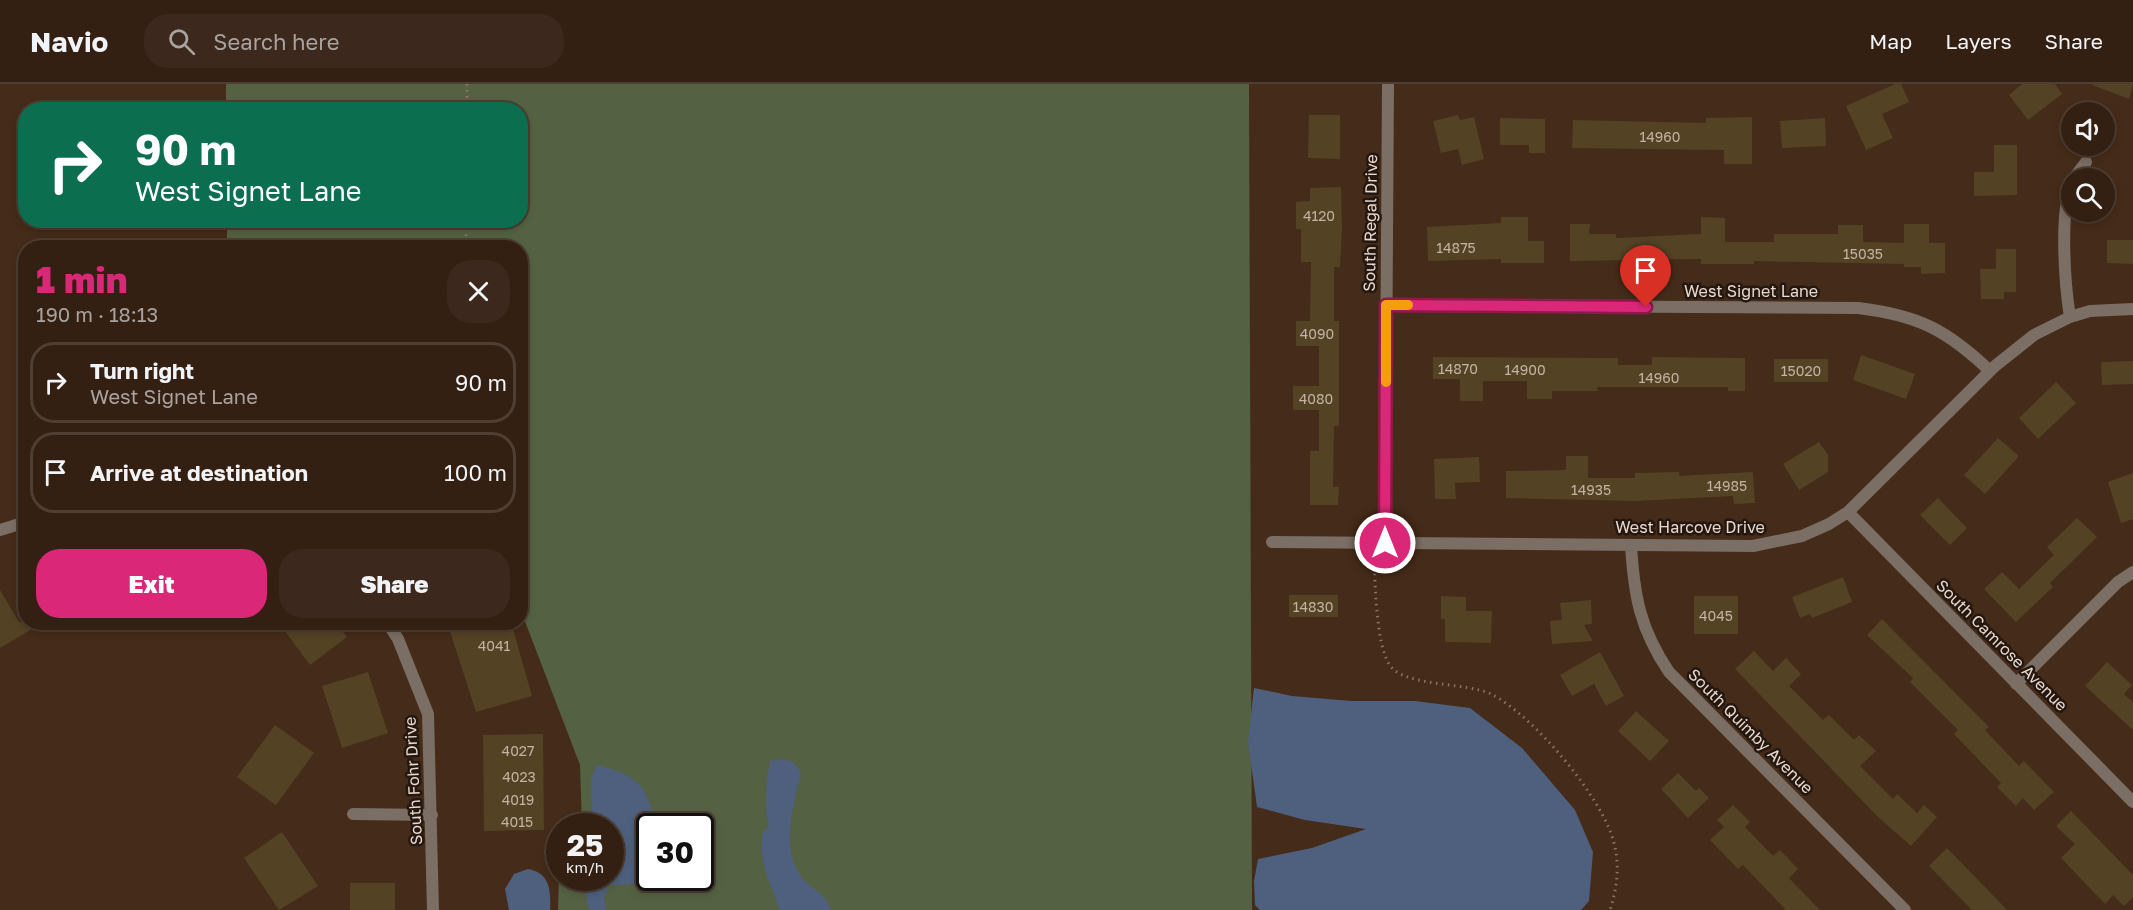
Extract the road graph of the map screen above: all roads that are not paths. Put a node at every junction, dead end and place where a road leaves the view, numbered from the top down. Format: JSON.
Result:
{"nodes":[{"id":1,"x":1388,"y":84,"type":"edge"},
{"id":2,"x":2086,"y":162,"type":"dead end"},
{"id":3,"x":2082,"y":168,"type":"edge"},
{"id":4,"x":2066,"y":222,"type":"edge"},
{"id":5,"x":1386,"y":305,"type":"junction"},
{"id":6,"x":2133,"y":309,"type":"edge"},
{"id":7,"x":2070,"y":317,"type":"junction"},
{"id":8,"x":1990,"y":371,"type":"junction"},
{"id":9,"x":1848,"y":512,"type":"junction"},
{"id":10,"x":18,"y":524,"type":"edge"},
{"id":11,"x":0,"y":530,"type":"edge"},
{"id":12,"x":1272,"y":542,"type":"dead end"},
{"id":13,"x":1379,"y":543,"type":"junction"},
{"id":14,"x":1631,"y":545,"type":"junction"},
{"id":15,"x":2133,"y":572,"type":"edge"},
{"id":16,"x":392,"y":630,"type":"edge"},
{"id":17,"x":2016,"y":684,"type":"junction"},
{"id":18,"x":2133,"y":802,"type":"edge"},
{"id":19,"x":353,"y":814,"type":"dead end"},
{"id":20,"x":432,"y":815,"type":"junction"},
{"id":21,"x":433,"y":910,"type":"edge"},
{"id":22,"x":1905,"y":910,"type":"edge"}],
"edges":[{"from":1,"to":5,"type":"street","name":"South Regal Drive"},
{"from":2,"to":3,"type":"street"},
{"from":4,"to":7,"type":"street"},
{"from":5,"to":8,"type":"street","name":"West Signet Lane"},
{"from":5,"to":13,"type":"street","name":"South Regal Drive"},
{"from":6,"to":7,"type":"street","name":"West Harcove Drive"},
{"from":7,"to":8,"type":"street","name":"West Harcove Drive"},
{"from":8,"to":9,"type":"street","name":"West Harcove Drive"},
{"from":9,"to":14,"type":"street","name":"West Harcove Drive"},
{"from":9,"to":17,"type":"street","name":"South Camrose Avenue"},
{"from":10,"to":11,"type":"street"},
{"from":12,"to":13,"type":"street","name":"West Harcove Drive"},
{"from":13,"to":14,"type":"street","name":"West Harcove Drive"},
{"from":14,"to":22,"type":"street","name":"South Quimby Avenue"},
{"from":15,"to":17,"type":"street"},
{"from":16,"to":20,"type":"street","name":"South Fohr Drive"},
{"from":17,"to":18,"type":"street","name":"South Camrose Avenue"},
{"from":19,"to":20,"type":"street"},
{"from":20,"to":21,"type":"street","name":"South Fohr Drive"}]}
